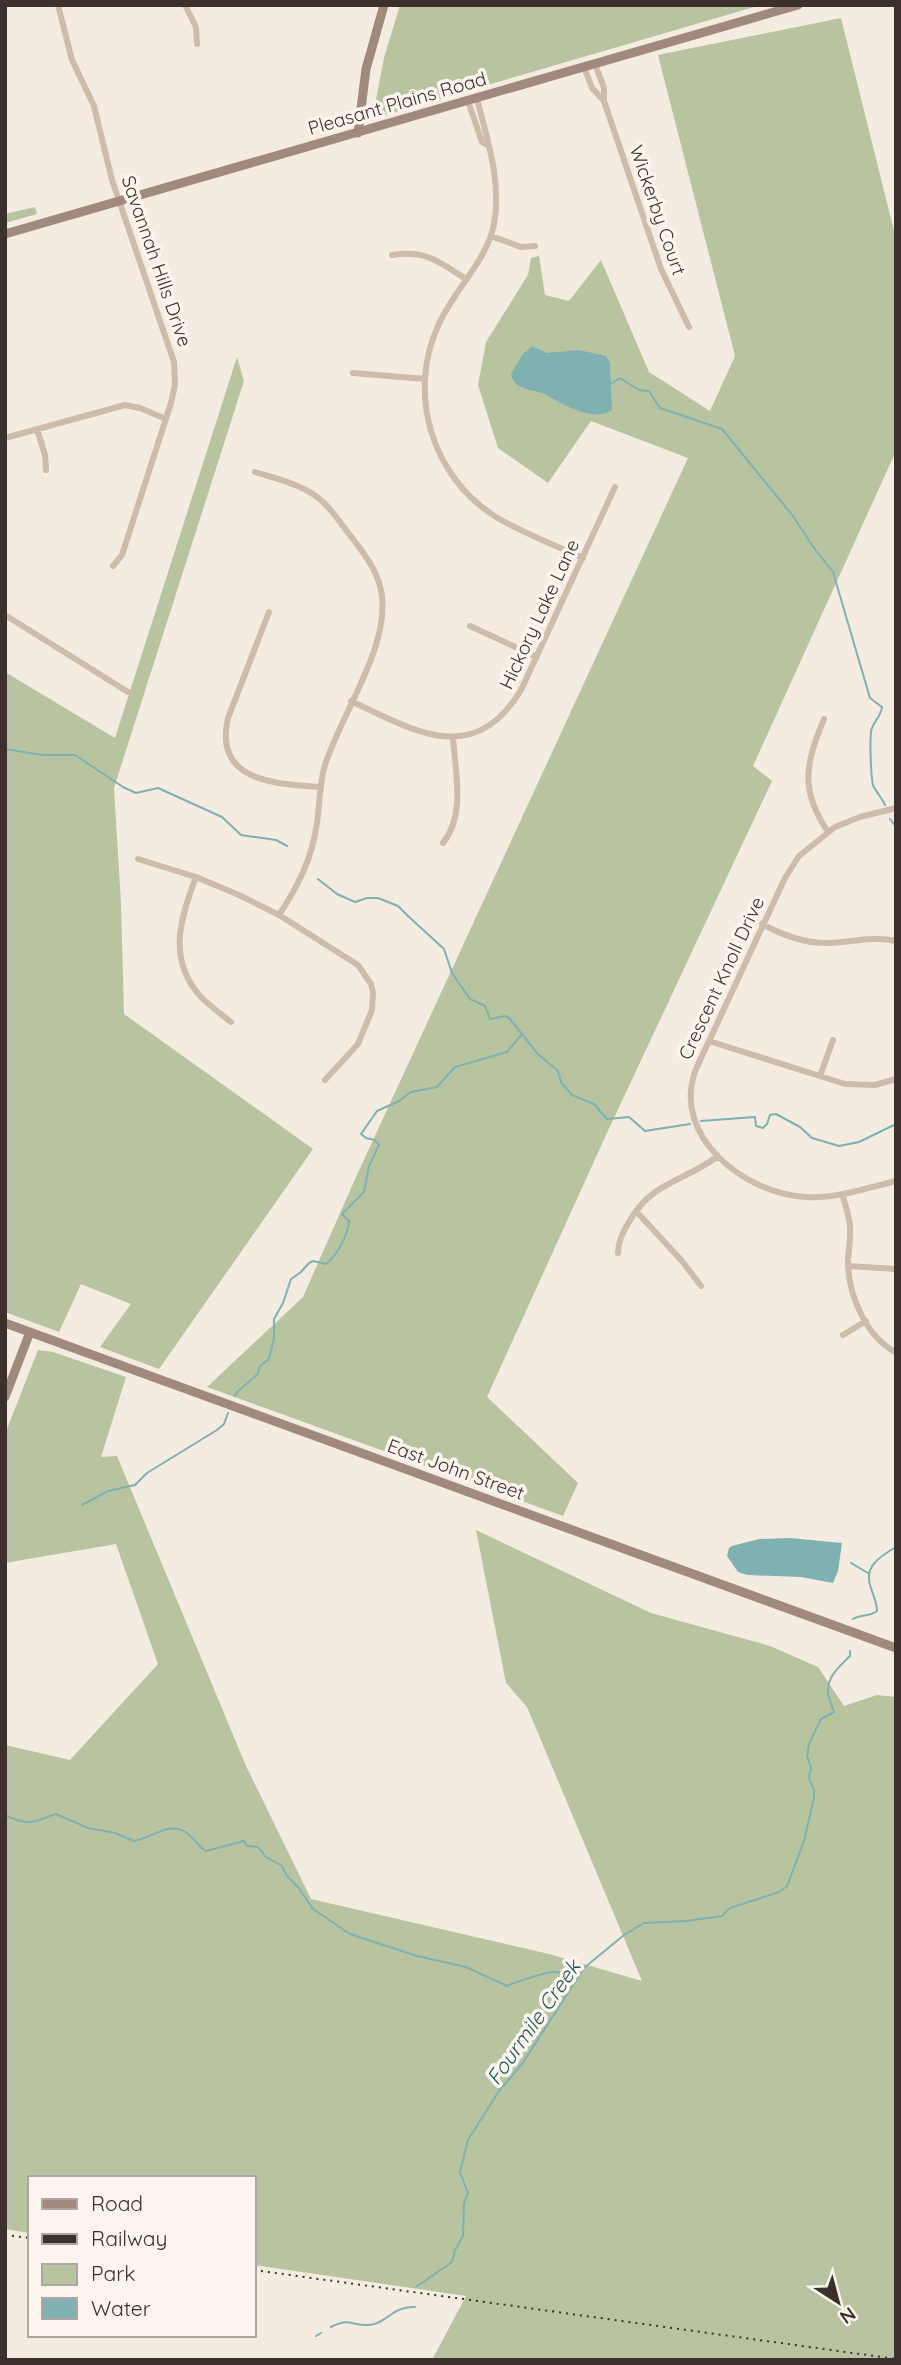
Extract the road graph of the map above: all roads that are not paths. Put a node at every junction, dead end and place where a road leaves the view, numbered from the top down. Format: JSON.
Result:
{"nodes":[{"id":1,"x":58,"y":5,"type":"edge"},
{"id":2,"x":185,"y":5,"type":"edge"},
{"id":3,"x":384,"y":5,"type":"edge"},
{"id":4,"x":798,"y":5,"type":"edge"},
{"id":5,"x":197,"y":44,"type":"dead end"},
{"id":6,"x":595,"y":64,"type":"junction"},
{"id":7,"x":584,"y":67,"type":"junction"},
{"id":8,"x":473,"y":100,"type":"junction"},
{"id":9,"x":604,"y":101,"type":"junction"},
{"id":10,"x":358,"y":133,"type":"junction"},
{"id":11,"x":119,"y":200,"type":"junction"},
{"id":12,"x":5,"y":234,"type":"edge"},
{"id":13,"x":491,"y":236,"type":"junction"},
{"id":14,"x":534,"y":246,"type":"dead end"},
{"id":15,"x":392,"y":255,"type":"dead end"},
{"id":16,"x":466,"y":279,"type":"junction"},
{"id":17,"x":689,"y":327,"type":"dead end"},
{"id":18,"x":353,"y":373,"type":"dead end"},
{"id":19,"x":425,"y":379,"type":"junction"},
{"id":20,"x":166,"y":419,"type":"junction"},
{"id":21,"x":37,"y":429,"type":"junction"},
{"id":22,"x":5,"y":438,"type":"edge"},
{"id":23,"x":46,"y":470,"type":"dead end"},
{"id":24,"x":255,"y":472,"type":"dead end"},
{"id":25,"x":615,"y":488,"type":"dead end"},
{"id":26,"x":583,"y":558,"type":"junction"},
{"id":27,"x":113,"y":566,"type":"dead end"},
{"id":28,"x":269,"y":612,"type":"dead end"},
{"id":29,"x":5,"y":615,"type":"edge"},
{"id":30,"x":470,"y":626,"type":"dead end"},
{"id":31,"x":537,"y":657,"type":"junction"},
{"id":32,"x":128,"y":692,"type":"dead end"},
{"id":33,"x":351,"y":701,"type":"junction"},
{"id":34,"x":824,"y":719,"type":"dead end"},
{"id":35,"x":453,"y":737,"type":"junction"},
{"id":36,"x":321,"y":787,"type":"junction"},
{"id":37,"x":896,"y":808,"type":"edge"},
{"id":38,"x":828,"y":832,"type":"junction"},
{"id":39,"x":443,"y":843,"type":"dead end"},
{"id":40,"x":138,"y":859,"type":"dead end"},
{"id":41,"x":196,"y":877,"type":"junction"},
{"id":42,"x":279,"y":915,"type":"junction"},
{"id":43,"x":762,"y":924,"type":"junction"},
{"id":44,"x":896,"y":942,"type":"edge"},
{"id":45,"x":231,"y":1022,"type":"dead end"},
{"id":46,"x":833,"y":1040,"type":"dead end"},
{"id":47,"x":709,"y":1041,"type":"junction"},
{"id":48,"x":820,"y":1076,"type":"junction"},
{"id":49,"x":896,"y":1079,"type":"edge"},
{"id":50,"x":325,"y":1080,"type":"dead end"},
{"id":51,"x":718,"y":1156,"type":"junction"},
{"id":52,"x":896,"y":1181,"type":"edge"},
{"id":53,"x":842,"y":1194,"type":"junction"},
{"id":54,"x":636,"y":1210,"type":"junction"},
{"id":55,"x":618,"y":1253,"type":"dead end"},
{"id":56,"x":848,"y":1266,"type":"junction"},
{"id":57,"x":896,"y":1269,"type":"edge"},
{"id":58,"x":701,"y":1286,"type":"dead end"},
{"id":59,"x":866,"y":1321,"type":"junction"},
{"id":60,"x":5,"y":1323,"type":"edge"},
{"id":61,"x":30,"y":1332,"type":"junction"},
{"id":62,"x":843,"y":1335,"type":"dead end"},
{"id":63,"x":895,"y":1352,"type":"edge"},
{"id":64,"x":5,"y":1397,"type":"edge"},
{"id":65,"x":896,"y":1648,"type":"edge"}],
"edges":[{"from":1,"to":11,"type":"street","name":"Savannah Hills Drive"},
{"from":2,"to":5,"type":"street"},
{"from":3,"to":10,"type":"street"},
{"from":4,"to":6,"type":"street","name":"Pleasant Plains Road"},
{"from":6,"to":7,"type":"street","name":"Pleasant Plains Road"},
{"from":6,"to":9,"type":"street","name":"Wickerby Court"},
{"from":7,"to":8,"type":"street","name":"Pleasant Plains Road"},
{"from":7,"to":9,"type":"street","name":"Wickerby Court"},
{"from":8,"to":10,"type":"street","name":"Pleasant Plains Road"},
{"from":8,"to":13,"type":"street"},
{"from":9,"to":17,"type":"street","name":"Wickerby Court"},
{"from":10,"to":11,"type":"street","name":"Pleasant Plains Road"},
{"from":11,"to":12,"type":"street","name":"Pleasant Plains Road"},
{"from":11,"to":20,"type":"street","name":"Savannah Hills Drive"},
{"from":13,"to":14,"type":"street"},
{"from":13,"to":16,"type":"street"},
{"from":15,"to":16,"type":"street"},
{"from":16,"to":19,"type":"street"},
{"from":18,"to":19,"type":"street"},
{"from":19,"to":26,"type":"street"},
{"from":20,"to":21,"type":"street"},
{"from":20,"to":27,"type":"street","name":"Savannah Hills Drive"},
{"from":21,"to":22,"type":"street"},
{"from":21,"to":23,"type":"street"},
{"from":24,"to":33,"type":"street"},
{"from":25,"to":26,"type":"street","name":"Hickory Lake Lane"},
{"from":26,"to":31,"type":"street","name":"Hickory Lake Lane"},
{"from":28,"to":36,"type":"street"},
{"from":29,"to":32,"type":"street"},
{"from":30,"to":31,"type":"street"},
{"from":31,"to":35,"type":"street","name":"Hickory Lake Lane"},
{"from":33,"to":35,"type":"street","name":"Hickory Lake Lane"},
{"from":33,"to":36,"type":"street"},
{"from":34,"to":38,"type":"street"},
{"from":35,"to":39,"type":"street"},
{"from":36,"to":42,"type":"street"},
{"from":37,"to":38,"type":"street","name":"Crescent Knoll Drive"},
{"from":38,"to":43,"type":"street","name":"Crescent Knoll Drive"},
{"from":40,"to":41,"type":"street"},
{"from":41,"to":42,"type":"street"},
{"from":41,"to":45,"type":"street"},
{"from":42,"to":50,"type":"street"},
{"from":43,"to":44,"type":"street"},
{"from":43,"to":47,"type":"street","name":"Crescent Knoll Drive"},
{"from":46,"to":48,"type":"street"},
{"from":47,"to":48,"type":"street"},
{"from":47,"to":51,"type":"street","name":"Crescent Knoll Drive"},
{"from":48,"to":49,"type":"street"},
{"from":51,"to":53,"type":"street","name":"Crescent Knoll Drive"},
{"from":51,"to":54,"type":"street"},
{"from":52,"to":53,"type":"street","name":"Crescent Knoll Drive"},
{"from":53,"to":56,"type":"street"},
{"from":54,"to":55,"type":"street"},
{"from":54,"to":58,"type":"street"},
{"from":56,"to":57,"type":"street"},
{"from":56,"to":59,"type":"street"},
{"from":59,"to":62,"type":"street"},
{"from":59,"to":63,"type":"street"},
{"from":60,"to":61,"type":"street","name":"East John Street"},
{"from":61,"to":64,"type":"street"},
{"from":61,"to":65,"type":"street","name":"East John Street"}]}
